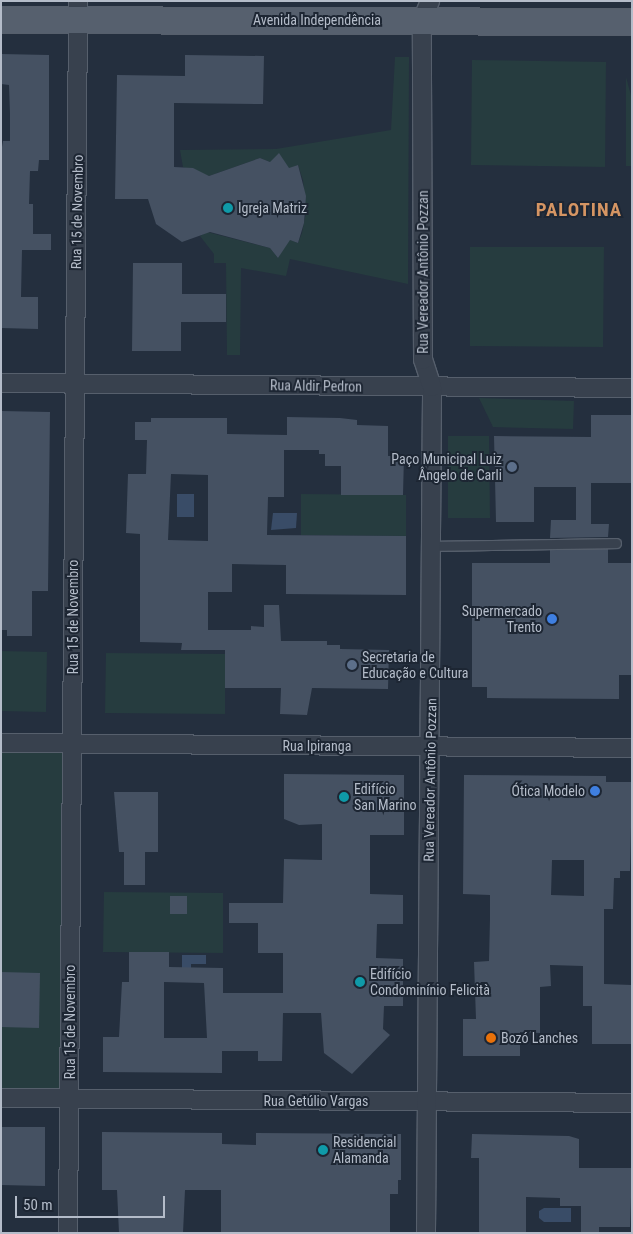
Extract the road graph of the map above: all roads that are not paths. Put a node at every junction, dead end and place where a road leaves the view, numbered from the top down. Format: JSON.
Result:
{"nodes":[{"id":1,"x":78,"y":10,"type":"edge"},
{"id":2,"x":426,"y":11,"type":"edge"},
{"id":3,"x":626,"y":15,"type":"edge"},
{"id":4,"x":1,"y":20,"type":"edge"},
{"id":5,"x":1,"y":383,"type":"edge"},
{"id":6,"x":75,"y":384,"type":"junction"},
{"id":7,"x":432,"y":387,"type":"junction"},
{"id":8,"x":632,"y":388,"type":"edge"},
{"id":9,"x":616,"y":543,"type":"dead end"},
{"id":10,"x":432,"y":546,"type":"junction"},
{"id":11,"x":1,"y":743,"type":"edge"},
{"id":12,"x":72,"y":744,"type":"junction"},
{"id":13,"x":430,"y":747,"type":"junction"},
{"id":14,"x":632,"y":748,"type":"edge"},
{"id":15,"x":1,"y":1098,"type":"edge"},
{"id":16,"x":69,"y":1099,"type":"junction"},
{"id":17,"x":427,"y":1102,"type":"junction"},
{"id":18,"x":632,"y":1103,"type":"edge"},
{"id":19,"x":68,"y":1233,"type":"edge"},
{"id":20,"x":426,"y":1233,"type":"edge"}],
"edges":[{"from":1,"to":2,"type":"main road","name":"Avenida Independência"},
{"from":1,"to":4,"type":"main road","name":"Avenida Independência"},
{"from":1,"to":6,"type":"street","name":"Rua 15 de Novembro"},
{"from":2,"to":3,"type":"main road","name":"Avenida Independência"},
{"from":2,"to":7,"type":"street","name":"Rua Vereador Antônio Pozzan"},
{"from":5,"to":6,"type":"street","name":"Rua Aldir Pedron"},
{"from":6,"to":7,"type":"street","name":"Rua Aldir Pedron"},
{"from":6,"to":12,"type":"street","name":"Rua 15 de Novembro"},
{"from":7,"to":8,"type":"street","name":"Rua Aldir Pedron"},
{"from":7,"to":10,"type":"street","name":"Rua Vereador Antônio Pozzan"},
{"from":9,"to":10,"type":"lane"},
{"from":10,"to":13,"type":"street","name":"Rua Vereador Antônio Pozzan"},
{"from":11,"to":12,"type":"street","name":"Rua Ipiranga"},
{"from":12,"to":13,"type":"street","name":"Rua Ipiranga"},
{"from":12,"to":16,"type":"street","name":"Rua 15 de Novembro"},
{"from":13,"to":14,"type":"street","name":"Rua Ipiranga"},
{"from":13,"to":17,"type":"street","name":"Rua Vereador Antônio Pozzan"},
{"from":15,"to":16,"type":"street","name":"Rua Getúlio Vargas"},
{"from":16,"to":17,"type":"street","name":"Rua Getúlio Vargas"},
{"from":16,"to":19,"type":"street","name":"Rua 15 de Novembro"},
{"from":17,"to":18,"type":"street","name":"Rua Getúlio Vargas"},
{"from":17,"to":20,"type":"street","name":"Rua Vereador Antônio Pozzan"}]}
